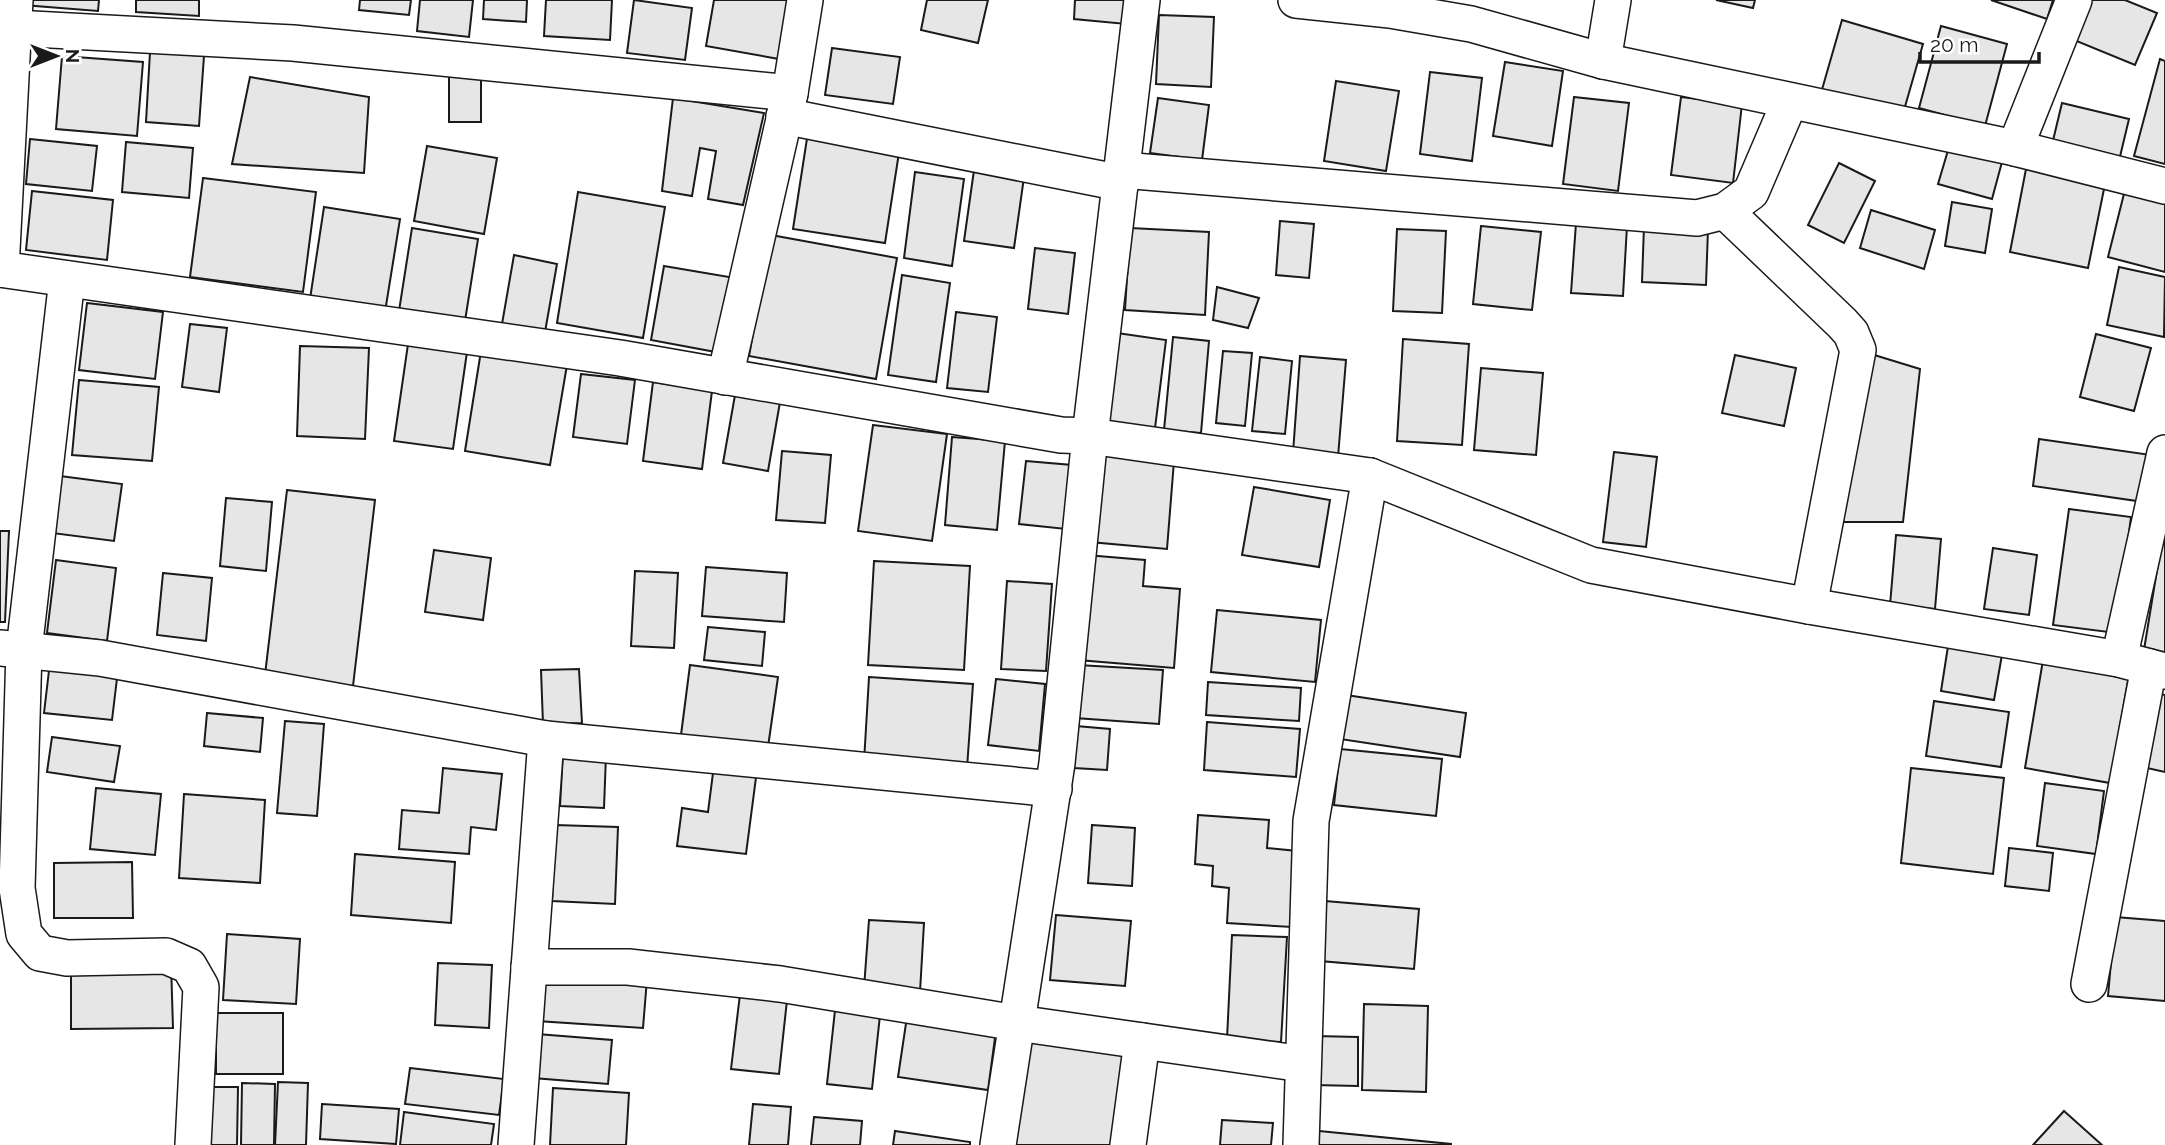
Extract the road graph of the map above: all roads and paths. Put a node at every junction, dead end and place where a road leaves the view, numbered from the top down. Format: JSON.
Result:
{"nodes":[{"id":1,"x":804,"y":0,"type":"edge"},
{"id":2,"x":1142,"y":0,"type":"edge"},
{"id":3,"x":1296,"y":0,"type":"edge"},
{"id":4,"x":1613,"y":0,"type":"edge"},
{"id":5,"x":2074,"y":0,"type":"edge"},
{"id":6,"x":1391,"y":5,"type":"edge"},
{"id":7,"x":15,"y":14,"type":"edge"},
{"id":8,"x":1602,"y":61,"type":"junction"},
{"id":9,"x":1790,"y":101,"type":"junction"},
{"id":10,"x":787,"y":104,"type":"junction"},
{"id":11,"x":2015,"y":148,"type":"junction"},
{"id":12,"x":1121,"y":176,"type":"junction"},
{"id":13,"x":2165,"y":186,"type":"edge"},
{"id":14,"x":1725,"y":212,"type":"junction"},
{"id":15,"x":1,"y":269,"type":"edge"},
{"id":16,"x":68,"y":279,"type":"junction"},
{"id":17,"x":725,"y":377,"type":"junction"},
{"id":18,"x":1090,"y":436,"type":"junction"},
{"id":19,"x":2165,"y":453,"type":"edge"},
{"id":20,"x":1370,"y":475,"type":"junction"},
{"id":21,"x":1809,"y":606,"type":"junction"},
{"id":22,"x":12,"y":649,"type":"edge"},
{"id":23,"x":2144,"y":666,"type":"edge"},
{"id":24,"x":546,"y":739,"type":"junction"},
{"id":25,"x":1054,"y":789,"type":"junction"},
{"id":26,"x":529,"y":967,"type":"junction"},
{"id":27,"x":2089,"y":984,"type":"dead end"},
{"id":28,"x":1017,"y":1023,"type":"junction"},
{"id":29,"x":1142,"y":1041,"type":"junction"},
{"id":30,"x":1303,"y":1065,"type":"junction"},
{"id":31,"x":194,"y":1145,"type":"edge"},
{"id":32,"x":516,"y":1145,"type":"edge"},
{"id":33,"x":998,"y":1145,"type":"edge"},
{"id":34,"x":1128,"y":1145,"type":"edge"},
{"id":35,"x":1300,"y":1145,"type":"edge"}],
"edges":[{"from":1,"to":10,"type":"street"},
{"from":2,"to":12,"type":"street"},
{"from":3,"to":6,"type":"street"},
{"from":4,"to":8,"type":"street"},
{"from":5,"to":11,"type":"street"},
{"from":6,"to":8,"type":"street"},
{"from":7,"to":10,"type":"street"},
{"from":7,"to":15,"type":"street"},
{"from":8,"to":9,"type":"street"},
{"from":9,"to":11,"type":"street"},
{"from":9,"to":14,"type":"street"},
{"from":10,"to":12,"type":"street"},
{"from":10,"to":17,"type":"street"},
{"from":11,"to":13,"type":"street"},
{"from":12,"to":14,"type":"street"},
{"from":12,"to":18,"type":"street"},
{"from":14,"to":21,"type":"street"},
{"from":15,"to":16,"type":"street"},
{"from":16,"to":17,"type":"street"},
{"from":16,"to":22,"type":"street"},
{"from":17,"to":18,"type":"street"},
{"from":18,"to":20,"type":"street"},
{"from":18,"to":25,"type":"street"},
{"from":19,"to":23,"type":"street"},
{"from":20,"to":21,"type":"street"},
{"from":20,"to":30,"type":"street"},
{"from":21,"to":23,"type":"street"},
{"from":22,"to":24,"type":"street"},
{"from":22,"to":31,"type":"street"},
{"from":23,"to":27,"type":"street"},
{"from":24,"to":25,"type":"street"},
{"from":24,"to":26,"type":"street"},
{"from":25,"to":28,"type":"street"},
{"from":26,"to":28,"type":"street"},
{"from":26,"to":32,"type":"street"},
{"from":28,"to":29,"type":"street"},
{"from":28,"to":33,"type":"street"},
{"from":29,"to":30,"type":"street"},
{"from":29,"to":34,"type":"street"},
{"from":30,"to":35,"type":"street"}]}
